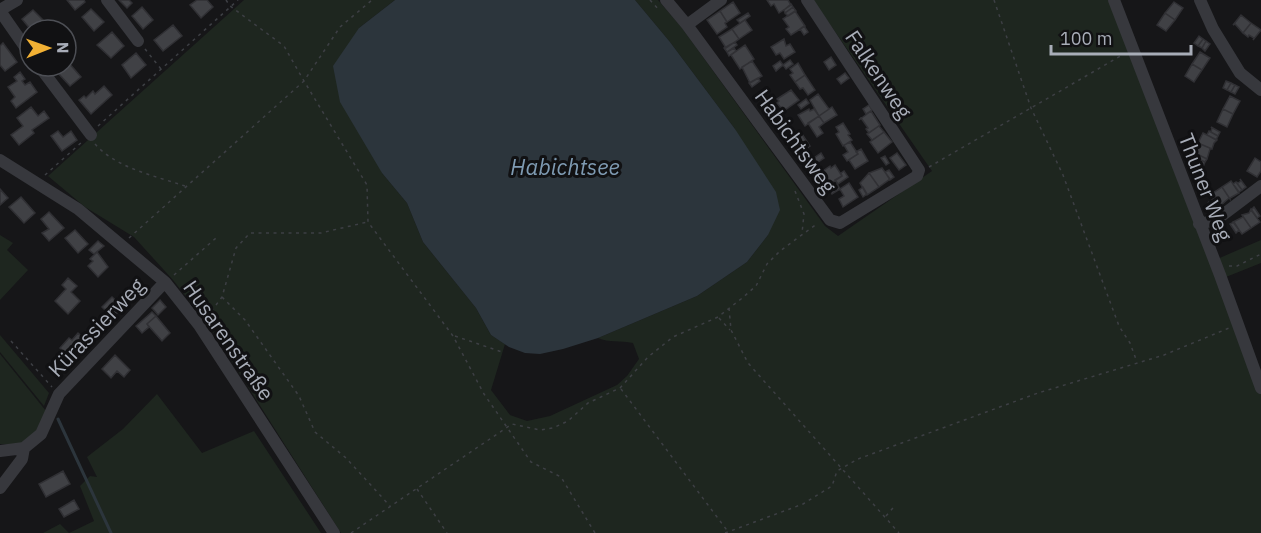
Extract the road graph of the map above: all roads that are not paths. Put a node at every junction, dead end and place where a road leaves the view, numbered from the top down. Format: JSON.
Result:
{"nodes":[{"id":1,"x":17,"y":0,"type":"edge"},
{"id":2,"x":107,"y":0,"type":"edge"},
{"id":3,"x":666,"y":0,"type":"edge"},
{"id":4,"x":722,"y":0,"type":"edge"},
{"id":5,"x":807,"y":0,"type":"edge"},
{"id":6,"x":1114,"y":0,"type":"edge"},
{"id":7,"x":1200,"y":0,"type":"edge"},
{"id":8,"x":2,"y":17,"type":"edge"},
{"id":9,"x":687,"y":25,"type":"junction"},
{"id":10,"x":18,"y":38,"type":"edge"},
{"id":11,"x":138,"y":41,"type":"road end"},
{"id":12,"x":48,"y":78,"type":"edge"},
{"id":13,"x":1261,"y":90,"type":"edge"},
{"id":14,"x":91,"y":134,"type":"road end"},
{"id":15,"x":0,"y":160,"type":"edge"},
{"id":16,"x":920,"y":170,"type":"joint"},
{"id":17,"x":1261,"y":186,"type":"edge"},
{"id":18,"x":1199,"y":224,"type":"junction"},
{"id":19,"x":165,"y":282,"type":"junction"},
{"id":20,"x":1261,"y":388,"type":"edge"},
{"id":21,"x":24,"y":448,"type":"junction"},
{"id":22,"x":0,"y":451,"type":"edge"},
{"id":23,"x":0,"y":488,"type":"edge"},
{"id":24,"x":334,"y":533,"type":"edge"}],
"edges":[{"from":1,"to":8,"type":"street"},
{"from":2,"to":11,"type":"street"},
{"from":3,"to":9,"type":"street","name":"Habichtsweg"},
{"from":4,"to":9,"type":"street"},
{"from":5,"to":16,"type":"street","name":"Falkenweg"},
{"from":6,"to":18,"type":"street","name":"Thuner Weg"},
{"from":7,"to":13,"type":"street"},
{"from":8,"to":10,"type":"street"},
{"from":9,"to":16,"type":"street","name":"Habichtsweg"},
{"from":12,"to":14,"type":"street"},
{"from":15,"to":19,"type":"street","name":"Husarenstraße"},
{"from":17,"to":18,"type":"street"},
{"from":18,"to":20,"type":"street","name":"Thuner Weg"},
{"from":19,"to":21,"type":"street","name":"Kürassierweg"},
{"from":19,"to":24,"type":"street","name":"Husarenstraße"},
{"from":21,"to":22,"type":"street"},
{"from":21,"to":23,"type":"street","name":"Kürassierweg"}]}
